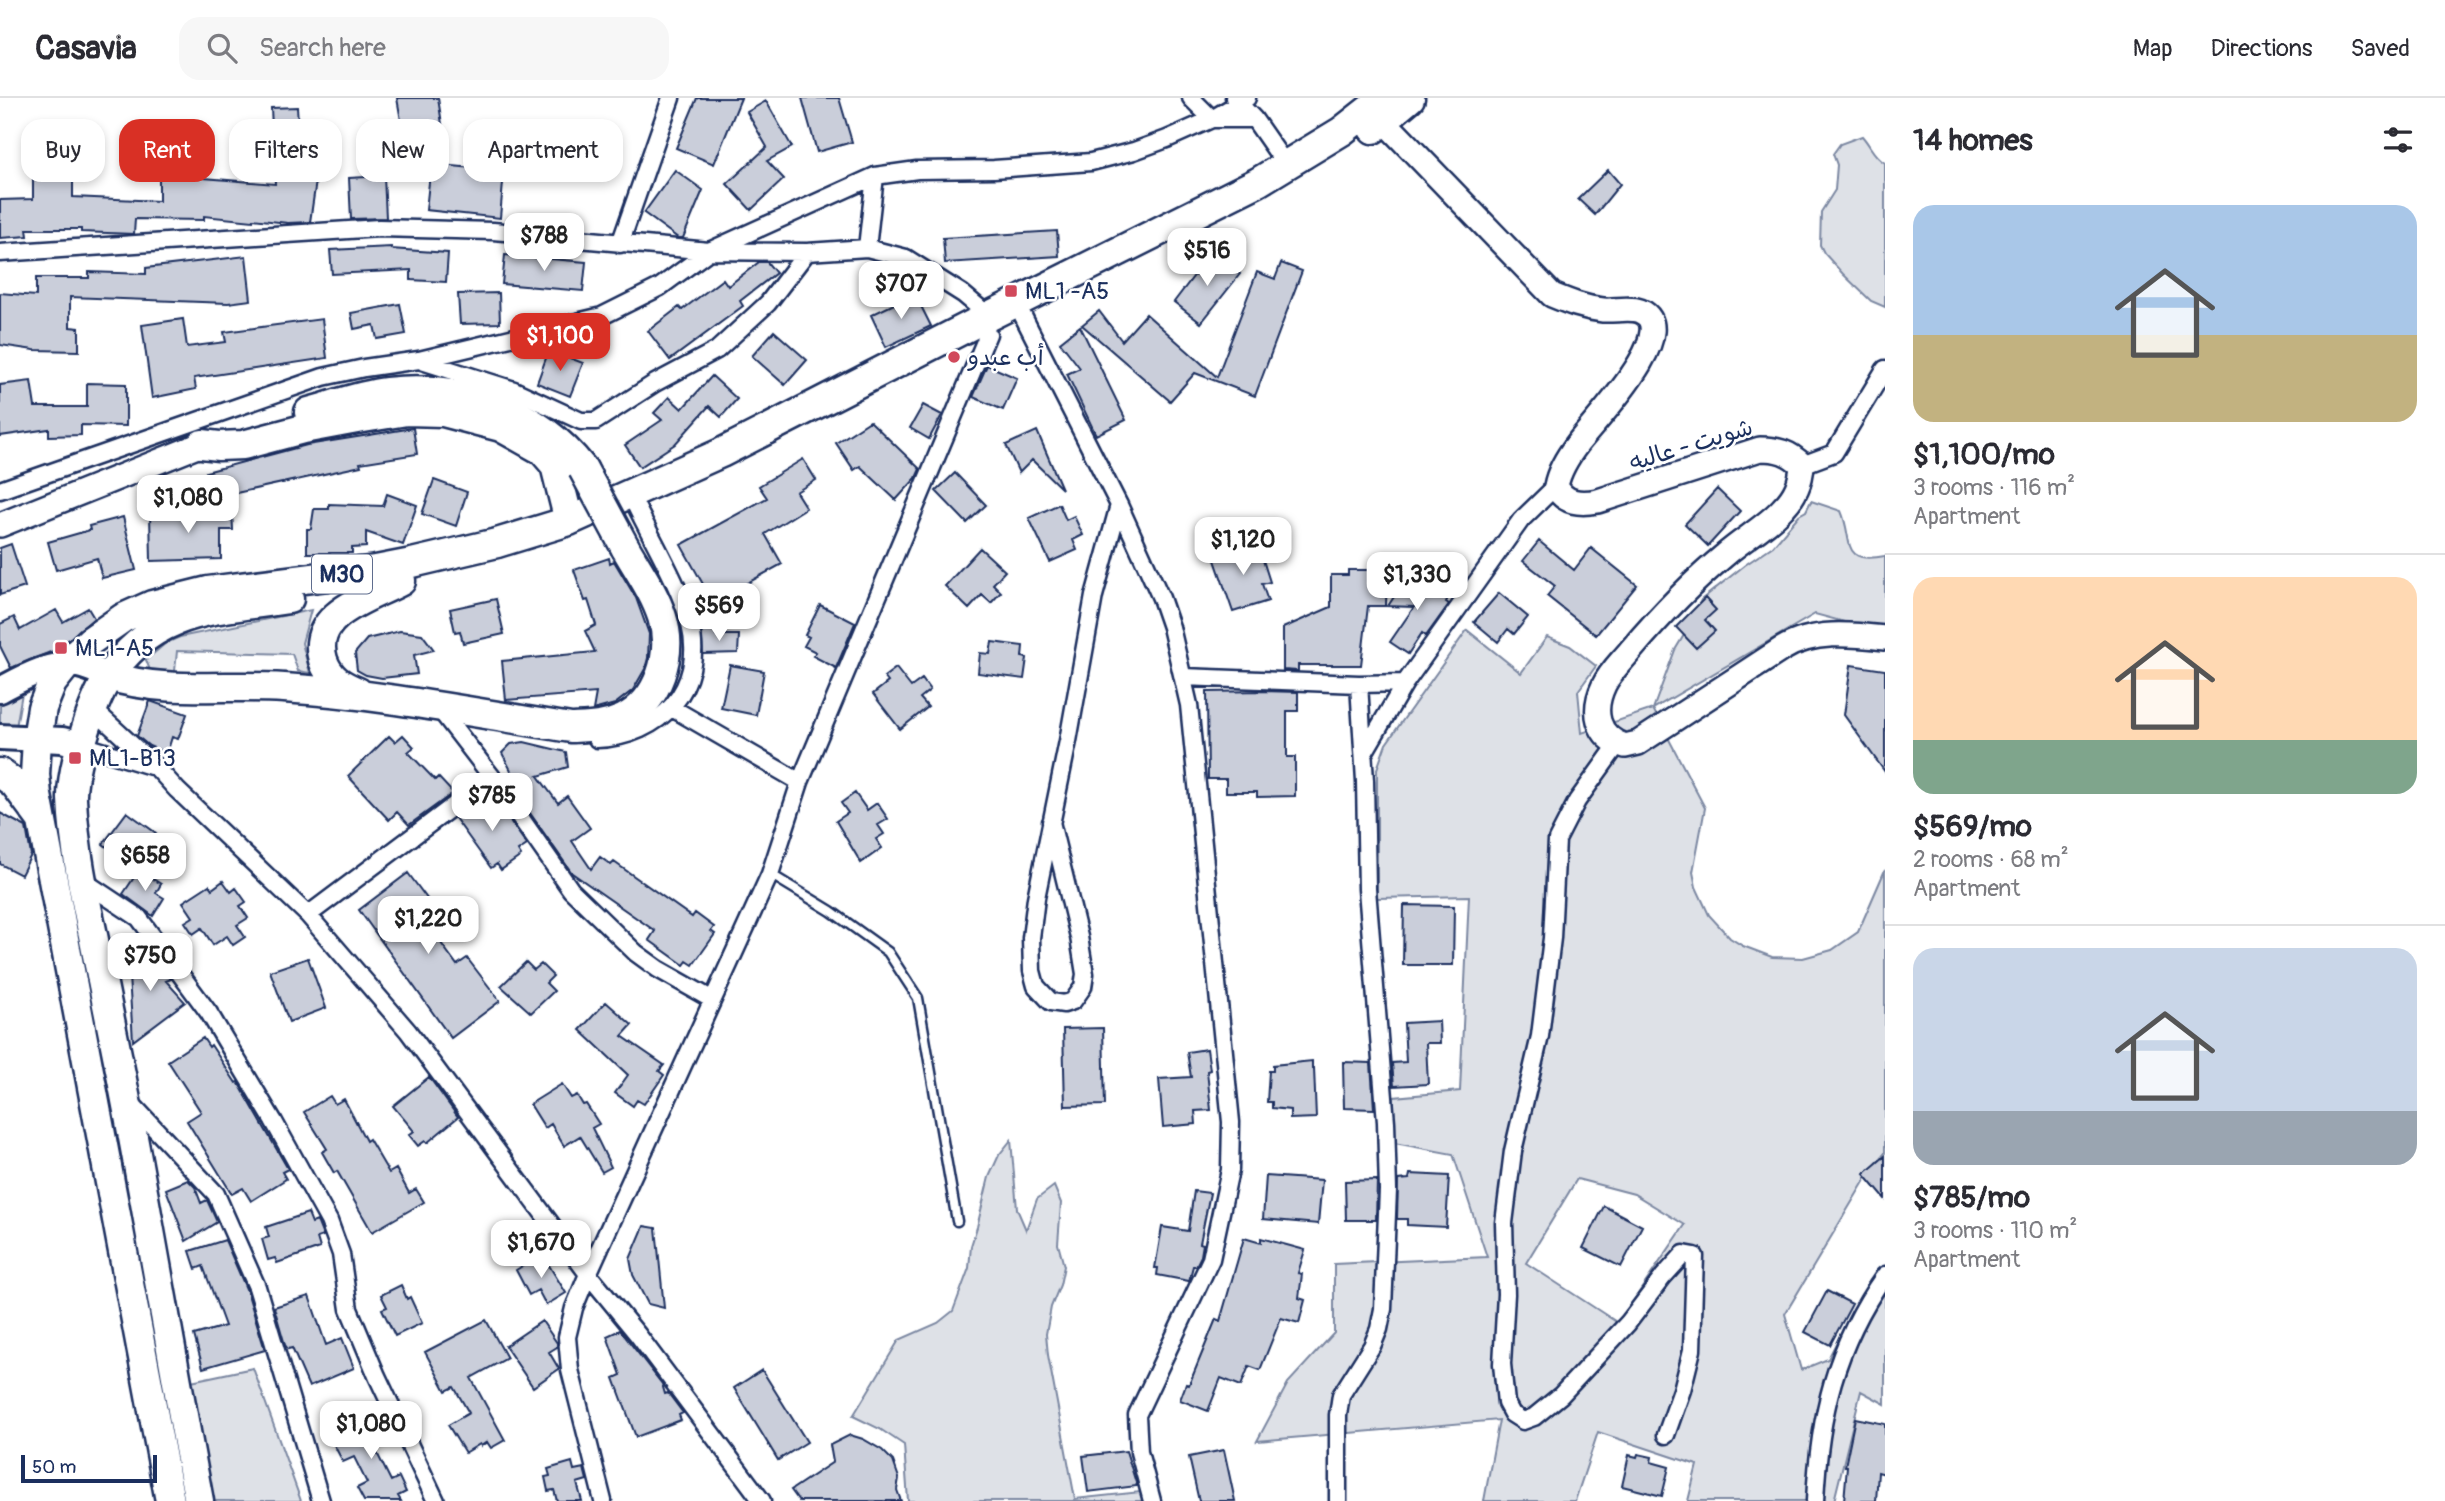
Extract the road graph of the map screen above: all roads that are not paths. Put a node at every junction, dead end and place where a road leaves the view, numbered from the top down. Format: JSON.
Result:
{"nodes":[{"id":1,"x":671,"y":98,"type":"edge"},
{"id":2,"x":1191,"y":98,"type":"edge"},
{"id":3,"x":1410,"y":98,"type":"edge"},
{"id":4,"x":1240,"y":100,"type":"edge"},
{"id":5,"x":1378,"y":111,"type":"edge"},
{"id":6,"x":1212,"y":119,"type":"junction"},
{"id":7,"x":1254,"y":119,"type":"junction"},
{"id":8,"x":1286,"y":165,"type":"junction"},
{"id":9,"x":875,"y":176,"type":"junction"},
{"id":10,"x":620,"y":244,"type":"junction"},
{"id":11,"x":867,"y":248,"type":"junction"},
{"id":12,"x":709,"y":251,"type":"junction"},
{"id":13,"x":807,"y":252,"type":"junction"},
{"id":14,"x":0,"y":253,"type":"edge"},
{"id":15,"x":1023,"y":316,"type":"junction"},
{"id":16,"x":989,"y":325,"type":"junction"},
{"id":17,"x":419,"y":360,"type":"junction"},
{"id":18,"x":1885,"y":369,"type":"edge"},
{"id":19,"x":214,"y":440,"type":"junction"},
{"id":20,"x":1802,"y":465,"type":"junction"},
{"id":21,"x":1556,"y":486,"type":"junction"},
{"id":22,"x":0,"y":490,"type":"edge"},
{"id":23,"x":1119,"y":505,"type":"junction"},
{"id":24,"x":636,"y":506,"type":"junction"},
{"id":25,"x":569,"y":521,"type":"junction"},
{"id":26,"x":0,"y":525,"type":"edge"},
{"id":27,"x":401,"y":581,"type":"junction"},
{"id":28,"x":1885,"y":638,"type":"edge"},
{"id":29,"x":66,"y":666,"type":"junction"},
{"id":30,"x":109,"y":676,"type":"junction"},
{"id":31,"x":1183,"y":677,"type":"junction"},
{"id":32,"x":1405,"y":682,"type":"junction"},
{"id":33,"x":1359,"y":684,"type":"junction"},
{"id":34,"x":0,"y":690,"type":"edge"},
{"id":35,"x":374,"y":697,"type":"junction"},
{"id":36,"x":438,"y":707,"type":"junction"},
{"id":37,"x":672,"y":708,"type":"junction"},
{"id":38,"x":94,"y":710,"type":"junction"},
{"id":39,"x":0,"y":737,"type":"edge"},
{"id":40,"x":37,"y":739,"type":"junction"},
{"id":41,"x":597,"y":739,"type":"dead end"},
{"id":42,"x":1618,"y":744,"type":"junction"},
{"id":43,"x":82,"y":745,"type":"junction"},
{"id":44,"x":1364,"y":754,"type":"junction"},
{"id":45,"x":157,"y":768,"type":"junction"},
{"id":46,"x":0,"y":773,"type":"edge"},
{"id":47,"x":492,"y":777,"type":"junction"},
{"id":48,"x":800,"y":782,"type":"junction"},
{"id":49,"x":40,"y":818,"type":"junction"},
{"id":50,"x":1051,"y":822,"type":"junction"},
{"id":51,"x":769,"y":874,"type":"junction"},
{"id":52,"x":82,"y":880,"type":"junction"},
{"id":53,"x":308,"y":915,"type":"junction"},
{"id":54,"x":711,"y":999,"type":"junction"},
{"id":55,"x":125,"y":1097,"type":"junction"},
{"id":56,"x":957,"y":1221,"type":"dead end"},
{"id":57,"x":588,"y":1274,"type":"junction"},
{"id":58,"x":1885,"y":1275,"type":"edge"},
{"id":59,"x":1666,"y":1435,"type":"dead end"},
{"id":60,"x":170,"y":1501,"type":"edge"},
{"id":61,"x":199,"y":1501,"type":"edge"},
{"id":62,"x":321,"y":1501,"type":"edge"},
{"id":63,"x":436,"y":1501,"type":"edge"},
{"id":64,"x":603,"y":1501,"type":"edge"},
{"id":65,"x":762,"y":1501,"type":"edge"},
{"id":66,"x":1152,"y":1501,"type":"edge"},
{"id":67,"x":1338,"y":1501,"type":"edge"},
{"id":68,"x":1815,"y":1501,"type":"edge"}],
"edges":[{"from":1,"to":10,"type":"street"},
{"from":2,"to":6,"type":"street"},
{"from":3,"to":5,"type":"highway","number":"M30"},
{"from":4,"to":6,"type":"street"},
{"from":4,"to":7,"type":"street"},
{"from":5,"to":8,"type":"highway","number":"M30"},
{"from":5,"to":15,"type":"highway","number":"M30"},
{"from":5,"to":21,"type":"street"},
{"from":6,"to":7,"type":"street"},
{"from":6,"to":9,"type":"street"},
{"from":7,"to":8,"type":"street"},
{"from":8,"to":16,"type":"highway","number":"M30"},
{"from":9,"to":11,"type":"street"},
{"from":9,"to":12,"type":"street"},
{"from":10,"to":12,"type":"street"},
{"from":10,"to":14,"type":"street"},
{"from":11,"to":13,"type":"street"},
{"from":11,"to":16,"type":"street"},
{"from":12,"to":13,"type":"street"},
{"from":12,"to":17,"type":"street"},
{"from":13,"to":17,"type":"street"},
{"from":15,"to":16,"type":"highway","number":"M30"},
{"from":15,"to":23,"type":"street"},
{"from":16,"to":24,"type":"highway","number":"M30"},
{"from":16,"to":25,"type":"highway","number":"M30"},
{"from":16,"to":48,"type":"street"},
{"from":17,"to":22,"type":"street"},
{"from":18,"to":20,"type":"street"},
{"from":19,"to":25,"type":"highway"},
{"from":19,"to":26,"type":"street"},
{"from":19,"to":36,"type":"highway","bridge":true},
{"from":20,"to":21,"type":"street","name":"شويت - عاليه"},
{"from":20,"to":42,"type":"street"},
{"from":21,"to":32,"type":"street"},
{"from":23,"to":31,"type":"street"},
{"from":23,"to":50,"type":"street"},
{"from":24,"to":27,"type":"highway","number":"M30"},
{"from":24,"to":37,"type":"street"},
{"from":25,"to":29,"type":"highway","number":"M30"},
{"from":27,"to":30,"type":"highway","number":"M30"},
{"from":27,"to":35,"type":"highway"},
{"from":28,"to":42,"type":"street"},
{"from":29,"to":30,"type":"main road"},
{"from":29,"to":34,"type":"main road"},
{"from":29,"to":40,"type":"highway","number":"M30"},
{"from":30,"to":35,"type":"highway"},
{"from":30,"to":38,"type":"highway","number":"M30"},
{"from":31,"to":33,"type":"street"},
{"from":31,"to":66,"type":"street"},
{"from":32,"to":33,"type":"street"},
{"from":32,"to":44,"type":"street"},
{"from":33,"to":44,"type":"street"},
{"from":35,"to":36,"type":"highway"},
{"from":36,"to":47,"type":"street"},
{"from":37,"to":41,"type":"street"},
{"from":37,"to":48,"type":"street"},
{"from":38,"to":43,"type":"highway","number":"M30"},
{"from":38,"to":45,"type":"street"},
{"from":39,"to":40,"type":"main road"},
{"from":40,"to":43,"type":"main road"},
{"from":40,"to":49,"type":"highway","number":"M30"},
{"from":42,"to":59,"type":"street"},
{"from":43,"to":45,"type":"street"},
{"from":43,"to":52,"type":"highway","number":"M30"},
{"from":44,"to":67,"type":"street"},
{"from":45,"to":53,"type":"street"},
{"from":46,"to":49,"type":"highway"},
{"from":47,"to":53,"type":"street"},
{"from":47,"to":54,"type":"street"},
{"from":48,"to":51,"type":"street"},
{"from":49,"to":60,"type":"highway","number":"M30"},
{"from":50,"to":50,"type":"street"},
{"from":51,"to":54,"type":"street"},
{"from":51,"to":56,"type":"lane"},
{"from":52,"to":55,"type":"highway","number":"M30"},
{"from":52,"to":63,"type":"street"},
{"from":53,"to":57,"type":"street"},
{"from":54,"to":57,"type":"street"},
{"from":55,"to":61,"type":"highway","number":"M30"},
{"from":55,"to":62,"type":"street"},
{"from":57,"to":64,"type":"street"},
{"from":57,"to":65,"type":"street"},
{"from":58,"to":68,"type":"street"}]}
